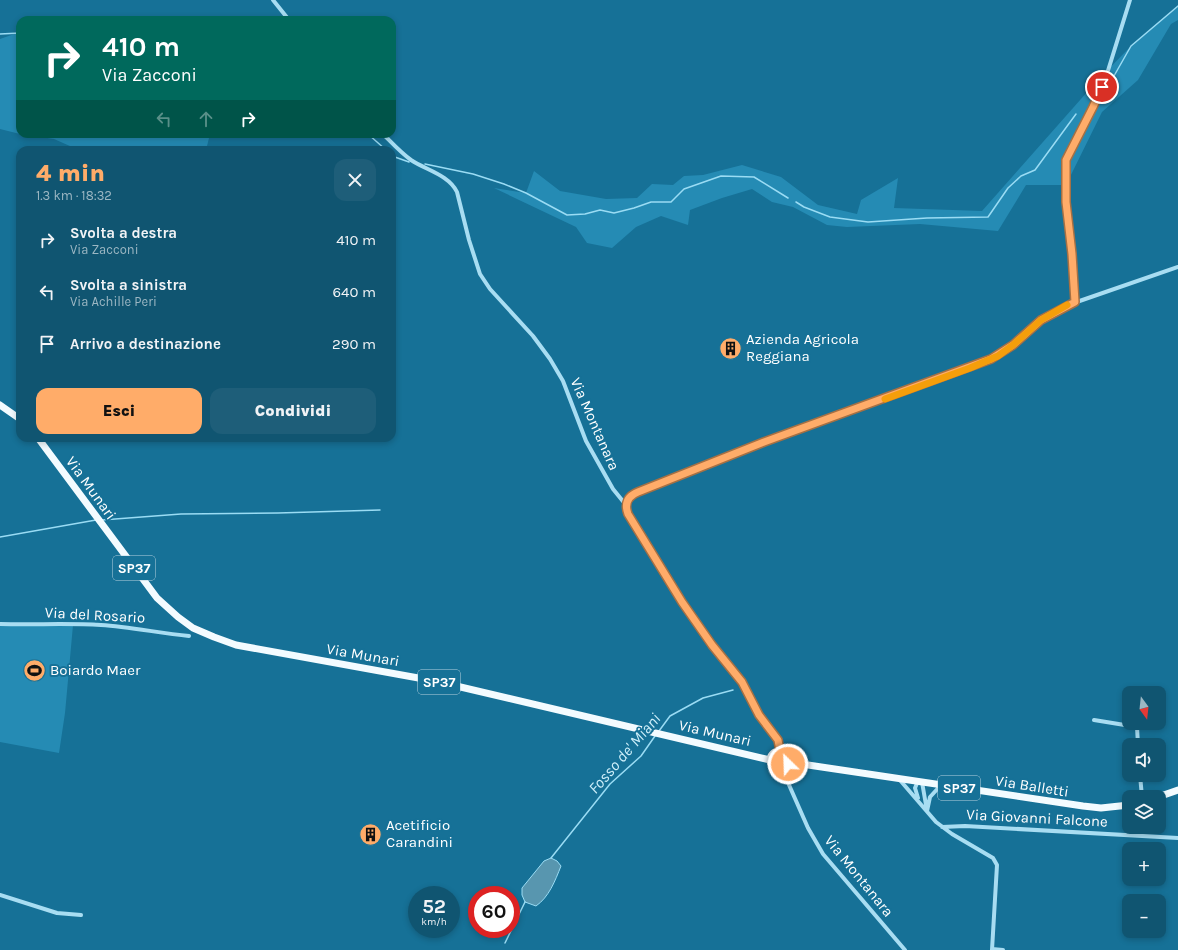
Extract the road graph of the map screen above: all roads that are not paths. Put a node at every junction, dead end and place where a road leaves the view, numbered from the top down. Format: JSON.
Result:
{"nodes":[{"id":1,"x":273,"y":0,"type":"edge"},
{"id":2,"x":1130,"y":0,"type":"edge"},
{"id":3,"x":286,"y":16,"type":"edge"},
{"id":4,"x":387,"y":138,"type":"edge"},
{"id":5,"x":395,"y":146,"type":"edge"},
{"id":6,"x":396,"y":147,"type":"edge"},
{"id":7,"x":1178,"y":267,"type":"edge"},
{"id":8,"x":1075,"y":302,"type":"junction"},
{"id":9,"x":0,"y":405,"type":"edge"},
{"id":10,"x":16,"y":416,"type":"edge"},
{"id":11,"x":41,"y":442,"type":"edge"},
{"id":12,"x":626,"y":505,"type":"junction"},
{"id":13,"x":0,"y":624,"type":"edge"},
{"id":14,"x":189,"y":636,"type":"dead end"},
{"id":15,"x":1094,"y":720,"type":"dead end"},
{"id":16,"x":1138,"y":738,"type":"edge"},
{"id":17,"x":780,"y":751,"type":"junction"},
{"id":18,"x":770,"y":760,"type":"junction"},
{"id":19,"x":788,"y":762,"type":"junction"},
{"id":20,"x":782,"y":769,"type":"junction"},
{"id":21,"x":898,"y":778,"type":"junction"},
{"id":22,"x":920,"y":782,"type":"junction"},
{"id":23,"x":940,"y":785,"type":"junction"},
{"id":24,"x":1178,"y":790,"type":"edge"},
{"id":25,"x":1166,"y":794,"type":"edge"},
{"id":26,"x":922,"y":806,"type":"junction"},
{"id":27,"x":1122,"y":806,"type":"edge"},
{"id":28,"x":927,"y":811,"type":"junction"},
{"id":29,"x":942,"y":827,"type":"junction"},
{"id":30,"x":1178,"y":838,"type":"edge"},
{"id":31,"x":0,"y":895,"type":"edge"},
{"id":32,"x":81,"y":915,"type":"dead end"},
{"id":33,"x":905,"y":950,"type":"edge"},
{"id":34,"x":992,"y":950,"type":"edge"},
{"id":35,"x":1003,"y":950,"type":"edge"}],
"edges":[{"from":1,"to":3,"type":"street"},
{"from":2,"to":8,"type":"street"},
{"from":4,"to":5,"type":"street","name":"Via Montanara"},
{"from":6,"to":12,"type":"street","name":"Via Montanara"},
{"from":7,"to":8,"type":"street"},
{"from":8,"to":12,"type":"street"},
{"from":9,"to":10,"type":"main road"},
{"from":11,"to":18,"type":"main road","name":"Via Munari","number":"SP37"},
{"from":12,"to":17,"type":"street","name":"Via Montanara"},
{"from":13,"to":14,"type":"street","name":"Via del Rosario"},
{"from":15,"to":16,"type":"street"},
{"from":17,"to":18,"type":"main road"},
{"from":17,"to":19,"type":"main road"},
{"from":18,"to":20,"type":"main road","name":"Via Munari","number":"SP37"},
{"from":19,"to":20,"type":"main road"},
{"from":19,"to":21,"type":"main road","name":"Via Balletti","number":"SP37"},
{"from":20,"to":33,"type":"street","name":"Via Montanara"},
{"from":21,"to":22,"type":"main road","name":"Via Balletti","number":"SP37"},
{"from":21,"to":26,"type":"street"},
{"from":22,"to":23,"type":"main road","name":"Via Balletti","number":"SP37"},
{"from":22,"to":26,"type":"street"},
{"from":22,"to":28,"type":"street"},
{"from":23,"to":27,"type":"main road","name":"Via Balletti","number":"SP37"},
{"from":23,"to":28,"type":"street"},
{"from":24,"to":25,"type":"main road"},
{"from":26,"to":28,"type":"street"},
{"from":28,"to":29,"type":"street"},
{"from":29,"to":30,"type":"street","name":"Via Giovanni Falcone"},
{"from":29,"to":34,"type":"street"},
{"from":31,"to":32,"type":"street"},
{"from":34,"to":35,"type":"street"}]}
